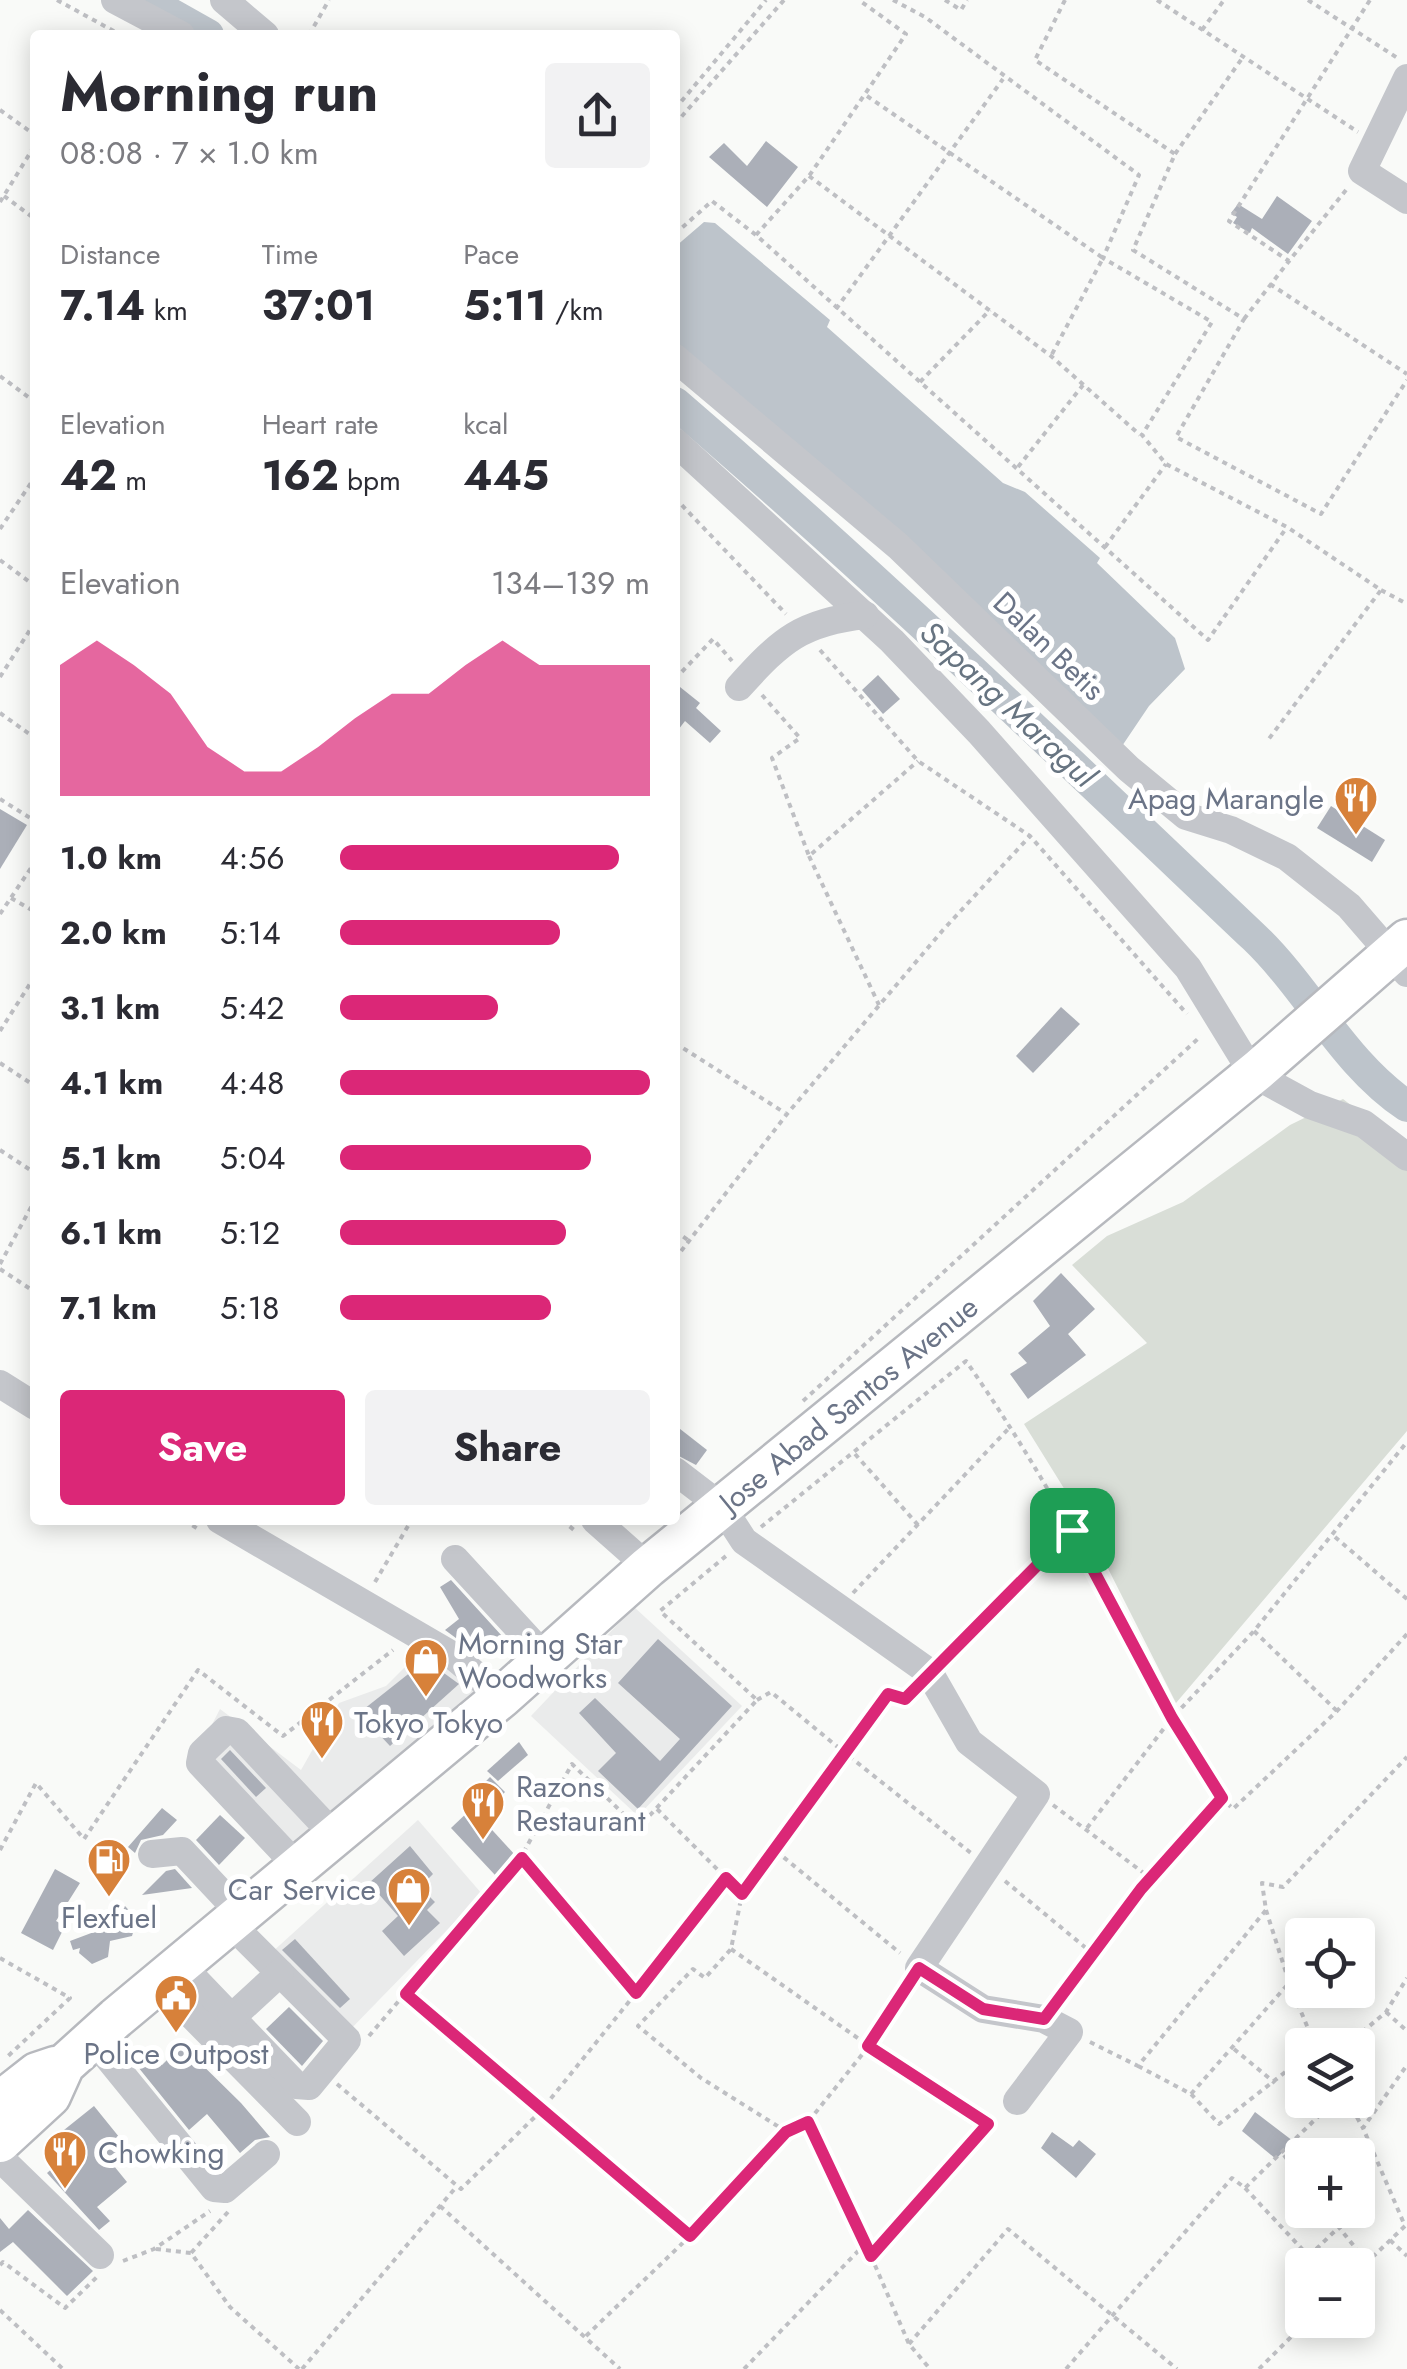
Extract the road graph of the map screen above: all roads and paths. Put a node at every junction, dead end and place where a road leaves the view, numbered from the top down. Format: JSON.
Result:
{"nodes":[{"id":1,"x":57,"y":0,"type":"edge"},
{"id":2,"x":115,"y":0,"type":"edge"},
{"id":3,"x":224,"y":0,"type":"edge"},
{"id":4,"x":329,"y":0,"type":"edge"},
{"id":5,"x":766,"y":0,"type":"edge"},
{"id":6,"x":784,"y":0,"type":"edge"},
{"id":7,"x":859,"y":0,"type":"edge"},
{"id":8,"x":893,"y":0,"type":"edge"},
{"id":9,"x":945,"y":0,"type":"edge"},
{"id":10,"x":967,"y":0,"type":"edge"},
{"id":11,"x":1065,"y":0,"type":"edge"},
{"id":12,"x":1157,"y":0,"type":"edge"},
{"id":13,"x":1224,"y":0,"type":"edge"},
{"id":14,"x":1308,"y":0,"type":"edge"},
{"id":15,"x":1370,"y":0,"type":"edge"},
{"id":16,"x":1353,"y":29,"type":"junction"},
{"id":17,"x":112,"y":30,"type":"edge"},
{"id":18,"x":172,"y":30,"type":"edge"},
{"id":19,"x":258,"y":30,"type":"edge"},
{"id":20,"x":313,"y":30,"type":"edge"},
{"id":21,"x":1202,"y":30,"type":"junction"},
{"id":22,"x":1243,"y":57,"type":"junction"},
{"id":23,"x":1407,"y":64,"type":"edge"},
{"id":24,"x":1407,"y":78,"type":"edge"},
{"id":25,"x":1004,"y":79,"type":"junction"},
{"id":26,"x":867,"y":96,"type":"junction"},
{"id":27,"x":1307,"y":99,"type":"junction"},
{"id":28,"x":680,"y":103,"type":"edge"},
{"id":29,"x":0,"y":110,"type":"edge"},
{"id":30,"x":680,"y":118,"type":"edge"},
{"id":31,"x":30,"y":131,"type":"edge"},
{"id":32,"x":1374,"y":143,"type":"junction"},
{"id":33,"x":30,"y":153,"type":"edge"},
{"id":34,"x":950,"y":153,"type":"junction"},
{"id":35,"x":1176,"y":154,"type":"junction"},
{"id":36,"x":1362,"y":171,"type":"junction"},
{"id":37,"x":809,"y":176,"type":"junction"},
{"id":38,"x":2,"y":199,"type":"edge"},
{"id":39,"x":1407,"y":200,"type":"edge"},
{"id":40,"x":30,"y":216,"type":"edge"},
{"id":41,"x":680,"y":230,"type":"edge"},
{"id":42,"x":756,"y":235,"type":"junction"},
{"id":43,"x":890,"y":235,"type":"junction"},
{"id":44,"x":1103,"y":258,"type":"junction"},
{"id":45,"x":1288,"y":260,"type":"junction"},
{"id":46,"x":1270,"y":284,"type":"junction"},
{"id":47,"x":836,"y":310,"type":"junction"},
{"id":48,"x":990,"y":310,"type":"junction"},
{"id":49,"x":1244,"y":319,"type":"junction"},
{"id":50,"x":1050,"y":356,"type":"junction"},
{"id":51,"x":680,"y":362,"type":"edge"},
{"id":52,"x":0,"y":376,"type":"edge"},
{"id":53,"x":1407,"y":377,"type":"edge"},
{"id":54,"x":920,"y":382,"type":"junction"},
{"id":55,"x":1083,"y":385,"type":"junction"},
{"id":56,"x":30,"y":398,"type":"edge"},
{"id":57,"x":1147,"y":441,"type":"junction"},
{"id":58,"x":680,"y":447,"type":"edge"},
{"id":59,"x":1166,"y":464,"type":"junction"},
{"id":60,"x":1018,"y":468,"type":"junction"},
{"id":61,"x":30,"y":484,"type":"edge"},
{"id":62,"x":680,"y":503,"type":"edge"},
{"id":63,"x":1287,"y":527,"type":"junction"},
{"id":64,"x":0,"y":529,"type":"edge"},
{"id":65,"x":1105,"y":547,"type":"junction"},
{"id":66,"x":0,"y":560,"type":"edge"},
{"id":67,"x":30,"y":582,"type":"edge"},
{"id":68,"x":1381,"y":590,"type":"junction"},
{"id":69,"x":1407,"y":604,"type":"edge"},
{"id":70,"x":865,"y":615,"type":"junction"},
{"id":71,"x":800,"y":628,"type":"junction"},
{"id":72,"x":30,"y":630,"type":"edge"},
{"id":73,"x":680,"y":674,"type":"edge"},
{"id":74,"x":0,"y":677,"type":"edge"},
{"id":75,"x":743,"y":682,"type":"junction"},
{"id":76,"x":0,"y":713,"type":"edge"},
{"id":77,"x":30,"y":734,"type":"edge"},
{"id":78,"x":1268,"y":740,"type":"dead end"},
{"id":79,"x":918,"y":762,"type":"junction"},
{"id":80,"x":0,"y":798,"type":"edge"},
{"id":81,"x":30,"y":818,"type":"edge"},
{"id":82,"x":1030,"y":836,"type":"junction"},
{"id":83,"x":809,"y":856,"type":"junction"},
{"id":84,"x":30,"y":870,"type":"edge"},
{"id":85,"x":11,"y":898,"type":"junction"},
{"id":86,"x":30,"y":909,"type":"edge"},
{"id":87,"x":0,"y":914,"type":"edge"},
{"id":88,"x":1395,"y":958,"type":"edge"},
{"id":89,"x":30,"y":984,"type":"edge"},
{"id":90,"x":27,"y":988,"type":"junction"},
{"id":91,"x":30,"y":990,"type":"edge"},
{"id":92,"x":880,"y":1006,"type":"junction"},
{"id":93,"x":1192,"y":1019,"type":"dead end"},
{"id":94,"x":0,"y":1031,"type":"edge"},
{"id":95,"x":1204,"y":1033,"type":"dead end"},
{"id":96,"x":680,"y":1047,"type":"edge"},
{"id":97,"x":0,"y":1063,"type":"edge"},
{"id":98,"x":1256,"y":1072,"type":"junction"},
{"id":99,"x":30,"y":1083,"type":"edge"},
{"id":100,"x":786,"y":1114,"type":"junction"},
{"id":101,"x":0,"y":1150,"type":"edge"},
{"id":102,"x":1407,"y":1157,"type":"edge"},
{"id":103,"x":30,"y":1171,"type":"edge"},
{"id":104,"x":30,"y":1210,"type":"edge"},
{"id":105,"x":680,"y":1234,"type":"edge"},
{"id":106,"x":688,"y":1240,"type":"junction"},
{"id":107,"x":680,"y":1252,"type":"edge"},
{"id":108,"x":0,"y":1267,"type":"edge"},
{"id":109,"x":30,"y":1288,"type":"edge"},
{"id":110,"x":0,"y":1384,"type":"edge"},
{"id":111,"x":30,"y":1403,"type":"edge"},
{"id":112,"x":792,"y":1411,"type":"dead end"},
{"id":113,"x":1011,"y":1426,"type":"junction"},
{"id":114,"x":1407,"y":1442,"type":"edge"},
{"id":115,"x":854,"y":1454,"type":"junction"},
{"id":116,"x":680,"y":1475,"type":"edge"},
{"id":117,"x":722,"y":1507,"type":"junction"},
{"id":118,"x":918,"y":1524,"type":"junction"},
{"id":119,"x":210,"y":1525,"type":"edge"},
{"id":120,"x":600,"y":1525,"type":"edge"},
{"id":121,"x":1072,"y":1530,"type":"junction"},
{"id":122,"x":1334,"y":1536,"type":"junction"},
{"id":123,"x":744,"y":1541,"type":"junction"},
{"id":124,"x":455,"y":1559,"type":"dead end"},
{"id":125,"x":648,"y":1567,"type":"junction"},
{"id":126,"x":1407,"y":1600,"type":"edge"},
{"id":127,"x":838,"y":1610,"type":"junction"},
{"id":128,"x":1254,"y":1630,"type":"junction"},
{"id":129,"x":1407,"y":1634,"type":"edge"},
{"id":130,"x":378,"y":1640,"type":"dead end"},
{"id":131,"x":545,"y":1657,"type":"junction"},
{"id":132,"x":929,"y":1672,"type":"junction"},
{"id":133,"x":502,"y":1697,"type":"junction"},
{"id":134,"x":757,"y":1700,"type":"junction"},
{"id":135,"x":1337,"y":1711,"type":"junction"},
{"id":136,"x":1172,"y":1718,"type":"junction"},
{"id":137,"x":845,"y":1753,"type":"junction"},
{"id":138,"x":1407,"y":1756,"type":"edge"},
{"id":139,"x":1036,"y":1794,"type":"junction"},
{"id":140,"x":1222,"y":1798,"type":"junction"},
{"id":141,"x":657,"y":1810,"type":"junction"},
{"id":142,"x":1086,"y":1828,"type":"junction"},
{"id":143,"x":336,"y":1836,"type":"junction"},
{"id":144,"x":0,"y":1850,"type":"edge"},
{"id":145,"x":776,"y":1852,"type":"junction"},
{"id":146,"x":152,"y":1854,"type":"dead end"},
{"id":147,"x":522,"y":1858,"type":"junction"},
{"id":148,"x":298,"y":1867,"type":"junction"},
{"id":149,"x":726,"y":1878,"type":"junction"},
{"id":150,"x":1150,"y":1878,"type":"junction"},
{"id":151,"x":742,"y":1894,"type":"junction"},
{"id":152,"x":1266,"y":1910,"type":"junction"},
{"id":153,"x":235,"y":1918,"type":"junction"},
{"id":154,"x":731,"y":1949,"type":"junction"},
{"id":155,"x":0,"y":1958,"type":"edge"},
{"id":156,"x":919,"y":1968,"type":"junction"},
{"id":157,"x":1285,"y":1970,"type":"edge"},
{"id":158,"x":170,"y":1973,"type":"junction"},
{"id":159,"x":280,"y":1973,"type":"junction"},
{"id":160,"x":1407,"y":1978,"type":"edge"},
{"id":161,"x":1285,"y":1988,"type":"edge"},
{"id":162,"x":636,"y":1993,"type":"junction"},
{"id":163,"x":406,"y":1994,"type":"junction"},
{"id":164,"x":1386,"y":2012,"type":"junction"},
{"id":165,"x":231,"y":2018,"type":"junction"},
{"id":166,"x":1056,"y":2025,"type":"junction"},
{"id":167,"x":1367,"y":2028,"type":"edge"},
{"id":168,"x":1407,"y":2031,"type":"edge"},
{"id":169,"x":369,"y":2037,"type":"dead end"},
{"id":170,"x":868,"y":2046,"type":"junction"},
{"id":171,"x":1234,"y":2049,"type":"junction"},
{"id":172,"x":78,"y":2052,"type":"junction"},
{"id":173,"x":0,"y":2064,"type":"edge"},
{"id":174,"x":1407,"y":2065,"type":"edge"},
{"id":175,"x":1138,"y":2066,"type":"junction"},
{"id":176,"x":1285,"y":2074,"type":"edge"},
{"id":177,"x":332,"y":2080,"type":"dead end"},
{"id":178,"x":1275,"y":2083,"type":"junction"},
{"id":179,"x":1192,"y":2094,"type":"junction"},
{"id":180,"x":1017,"y":2101,"type":"dead end"},
{"id":181,"x":0,"y":2102,"type":"edge"},
{"id":182,"x":540,"y":2112,"type":"junction"},
{"id":183,"x":1318,"y":2118,"type":"edge"},
{"id":184,"x":1357,"y":2118,"type":"edge"},
{"id":185,"x":297,"y":2122,"type":"dead end"},
{"id":186,"x":808,"y":2122,"type":"junction"},
{"id":187,"x":1363,"y":2128,"type":"junction"},
{"id":188,"x":786,"y":2132,"type":"junction"},
{"id":189,"x":0,"y":2142,"type":"edge"},
{"id":190,"x":266,"y":2154,"type":"dead end"},
{"id":191,"x":1284,"y":2155,"type":"joint"},
{"id":192,"x":0,"y":2158,"type":"edge"},
{"id":193,"x":457,"y":2186,"type":"junction"},
{"id":194,"x":1245,"y":2188,"type":"junction"},
{"id":195,"x":236,"y":2202,"type":"dead end"},
{"id":196,"x":221,"y":2204,"type":"dead end"},
{"id":197,"x":440,"y":2206,"type":"junction"},
{"id":198,"x":1406,"y":2225,"type":"edge"},
{"id":199,"x":1338,"y":2228,"type":"joint"},
{"id":200,"x":690,"y":2236,"type":"junction"},
{"id":201,"x":1390,"y":2240,"type":"junction"},
{"id":202,"x":863,"y":2246,"type":"junction"},
{"id":203,"x":1301,"y":2248,"type":"edge"},
{"id":204,"x":1317,"y":2248,"type":"edge"},
{"id":205,"x":1355,"y":2248,"type":"edge"},
{"id":206,"x":154,"y":2249,"type":"junction"},
{"id":207,"x":192,"y":2254,"type":"junction"},
{"id":208,"x":1375,"y":2254,"type":"edge"},
{"id":209,"x":100,"y":2255,"type":"dead end"},
{"id":210,"x":871,"y":2256,"type":"junction"},
{"id":211,"x":1407,"y":2256,"type":"edge"},
{"id":212,"x":0,"y":2265,"type":"edge"},
{"id":213,"x":0,"y":2310,"type":"edge"},
{"id":214,"x":1113,"y":2313,"type":"junction"},
{"id":215,"x":586,"y":2336,"type":"junction"},
{"id":216,"x":1290,"y":2338,"type":"edge"},
{"id":217,"x":909,"y":2344,"type":"junction"},
{"id":218,"x":62,"y":2369,"type":"edge"},
{"id":219,"x":301,"y":2369,"type":"edge"},
{"id":220,"x":620,"y":2369,"type":"edge"},
{"id":221,"x":744,"y":2369,"type":"edge"},
{"id":222,"x":930,"y":2369,"type":"edge"},
{"id":223,"x":1066,"y":2369,"type":"edge"},
{"id":224,"x":1178,"y":2369,"type":"edge"},
{"id":225,"x":1259,"y":2369,"type":"edge"}],
"edges":[{"from":1,"to":17,"type":"path"},
{"from":2,"to":18,"type":"street"},
{"from":3,"to":19,"type":"street"},
{"from":4,"to":20,"type":"path"},
{"from":5,"to":28,"type":"path"},
{"from":6,"to":30,"type":"path"},
{"from":7,"to":26,"type":"path"},
{"from":8,"to":25,"type":"path"},
{"from":9,"to":10,"type":"path"},
{"from":11,"to":35,"type":"path"},
{"from":12,"to":21,"type":"path"},
{"from":13,"to":21,"type":"path"},
{"from":14,"to":16,"type":"path"},
{"from":15,"to":16,"type":"path"},
{"from":16,"to":23,"type":"path"},
{"from":16,"to":27,"type":"path"},
{"from":21,"to":22,"type":"path"},
{"from":22,"to":27,"type":"path"},
{"from":22,"to":35,"type":"path"},
{"from":24,"to":32,"type":"street"},
{"from":25,"to":34,"type":"path"},
{"from":25,"to":44,"type":"path"},
{"from":26,"to":34,"type":"path"},
{"from":26,"to":37,"type":"path"},
{"from":27,"to":32,"type":"path"},
{"from":27,"to":45,"type":"path"},
{"from":29,"to":31,"type":"path"},
{"from":32,"to":36,"type":"street"},
{"from":33,"to":38,"type":"path"},
{"from":34,"to":43,"type":"path"},
{"from":34,"to":44,"type":"path"},
{"from":35,"to":49,"type":"path"},
{"from":36,"to":39,"type":"street"},
{"from":36,"to":45,"type":"path"},
{"from":37,"to":42,"type":"path"},
{"from":37,"to":43,"type":"path"},
{"from":38,"to":40,"type":"path"},
{"from":41,"to":42,"type":"path"},
{"from":42,"to":47,"type":"path"},
{"from":43,"to":47,"type":"path"},
{"from":43,"to":48,"type":"path"},
{"from":44,"to":50,"type":"path"},
{"from":44,"to":57,"type":"path"},
{"from":45,"to":46,"type":"path"},
{"from":46,"to":49,"type":"path"},
{"from":46,"to":53,"type":"path"},
{"from":47,"to":54,"type":"path"},
{"from":48,"to":50,"type":"path"},
{"from":48,"to":54,"type":"path"},
{"from":49,"to":53,"type":"path"},
{"from":50,"to":55,"type":"path"},
{"from":51,"to":88,"type":"street","name":"Dalan Betis"},
{"from":52,"to":56,"type":"path"},
{"from":54,"to":60,"type":"path"},
{"from":55,"to":57,"type":"path"},
{"from":55,"to":60,"type":"path"},
{"from":57,"to":59,"type":"path"},
{"from":58,"to":70,"type":"street"},
{"from":59,"to":63,"type":"path"},
{"from":59,"to":65,"type":"path"},
{"from":60,"to":65,"type":"path"},
{"from":61,"to":64,"type":"path"},
{"from":62,"to":71,"type":"path"},
{"from":63,"to":65,"type":"path"},
{"from":63,"to":68,"type":"path"},
{"from":66,"to":67,"type":"path"},
{"from":68,"to":69,"type":"path"},
{"from":68,"to":78,"type":"path"},
{"from":70,"to":71,"type":"street"},
{"from":70,"to":98,"type":"street"},
{"from":71,"to":75,"type":"street"},
{"from":71,"to":79,"type":"path"},
{"from":72,"to":74,"type":"path"},
{"from":73,"to":75,"type":"path"},
{"from":75,"to":83,"type":"path"},
{"from":76,"to":77,"type":"path"},
{"from":79,"to":82,"type":"path"},
{"from":79,"to":83,"type":"path"},
{"from":80,"to":81,"type":"path"},
{"from":82,"to":92,"type":"path"},
{"from":82,"to":93,"type":"path"},
{"from":83,"to":92,"type":"path"},
{"from":84,"to":85,"type":"path"},
{"from":85,"to":86,"type":"path"},
{"from":85,"to":87,"type":"path"},
{"from":88,"to":98,"type":"highway","name":"Jose Abad Santos Avenue"},
{"from":89,"to":90,"type":"path"},
{"from":90,"to":91,"type":"path"},
{"from":90,"to":94,"type":"path"},
{"from":92,"to":100,"type":"path"},
{"from":95,"to":112,"type":"path"},
{"from":96,"to":100,"type":"path"},
{"from":97,"to":99,"type":"path"},
{"from":98,"to":102,"type":"street"},
{"from":98,"to":117,"type":"highway","name":"Jose Abad Santos Avenue"},
{"from":100,"to":106,"type":"path"},
{"from":101,"to":103,"type":"path"},
{"from":104,"to":108,"type":"path"},
{"from":105,"to":106,"type":"path"},
{"from":106,"to":107,"type":"path"},
{"from":108,"to":109,"type":"path"},
{"from":110,"to":111,"type":"street"},
{"from":113,"to":115,"type":"path"},
{"from":113,"to":118,"type":"path"},
{"from":113,"to":121,"type":"path"},
{"from":114,"to":122,"type":"path"},
{"from":115,"to":118,"type":"path"},
{"from":115,"to":123,"type":"path"},
{"from":116,"to":117,"type":"street"},
{"from":117,"to":123,"type":"street"},
{"from":117,"to":125,"type":"highway","name":"Jose Abad Santos Avenue"},
{"from":118,"to":127,"type":"path"},
{"from":119,"to":133,"type":"street"},
{"from":120,"to":125,"type":"street"},
{"from":121,"to":132,"type":"path"},
{"from":121,"to":136,"type":"path"},
{"from":122,"to":126,"type":"path"},
{"from":122,"to":128,"type":"path"},
{"from":123,"to":127,"type":"street"},
{"from":123,"to":134,"type":"path"},
{"from":124,"to":131,"type":"street"},
{"from":125,"to":131,"type":"highway","name":"Jose Abad Santos Avenue"},
{"from":127,"to":132,"type":"street"},
{"from":128,"to":135,"type":"path"},
{"from":128,"to":136,"type":"path"},
{"from":129,"to":135,"type":"path"},
{"from":130,"to":144,"type":"path"},
{"from":131,"to":133,"type":"highway","name":"Jose Abad Santos Avenue"},
{"from":132,"to":137,"type":"path"},
{"from":132,"to":139,"type":"street"},
{"from":133,"to":143,"type":"highway","name":"Jose Abad Santos Avenue"},
{"from":134,"to":137,"type":"path"},
{"from":134,"to":141,"type":"path"},
{"from":135,"to":140,"type":"path"},
{"from":136,"to":140,"type":"path"},
{"from":136,"to":142,"type":"path"},
{"from":137,"to":145,"type":"path"},
{"from":138,"to":152,"type":"path"},
{"from":139,"to":142,"type":"path"},
{"from":139,"to":156,"type":"street"},
{"from":140,"to":150,"type":"path"},
{"from":141,"to":147,"type":"path"},
{"from":141,"to":149,"type":"path"},
{"from":142,"to":150,"type":"path"},
{"from":143,"to":148,"type":"highway","name":"Jose Abad Santos Avenue"},
{"from":143,"to":148,"type":"street"},
{"from":145,"to":151,"type":"path"},
{"from":145,"to":156,"type":"path"},
{"from":146,"to":153,"type":"street"},
{"from":147,"to":162,"type":"path"},
{"from":147,"to":163,"type":"path"},
{"from":148,"to":153,"type":"highway","name":"Jose Abad Santos Avenue"},
{"from":149,"to":151,"type":"path"},
{"from":149,"to":162,"type":"path"},
{"from":150,"to":166,"type":"path"},
{"from":151,"to":154,"type":"path"},
{"from":152,"to":157,"type":"path"},
{"from":152,"to":175,"type":"path"},
{"from":153,"to":158,"type":"highway","name":"Jose Abad Santos Avenue"},
{"from":153,"to":159,"type":"street"},
{"from":154,"to":170,"type":"path"},
{"from":154,"to":188,"type":"path"},
{"from":155,"to":173,"type":"path"},
{"from":156,"to":166,"type":"street"},
{"from":156,"to":170,"type":"path"},
{"from":158,"to":165,"type":"street"},
{"from":158,"to":172,"type":"highway","name":"Jose Abad Santos Avenue"},
{"from":158,"to":185,"type":"street"},
{"from":159,"to":165,"type":"street"},
{"from":159,"to":165,"type":"street"},
{"from":160,"to":164,"type":"path"},
{"from":161,"to":171,"type":"path"},
{"from":162,"to":182,"type":"path"},
{"from":163,"to":169,"type":"path"},
{"from":163,"to":182,"type":"path"},
{"from":164,"to":167,"type":"path"},
{"from":164,"to":168,"type":"path"},
{"from":166,"to":175,"type":"path"},
{"from":166,"to":180,"type":"street"},
{"from":170,"to":186,"type":"path"},
{"from":170,"to":210,"type":"path"},
{"from":171,"to":178,"type":"path"},
{"from":171,"to":179,"type":"path"},
{"from":172,"to":181,"type":"highway","name":"Jose Abad Santos Avenue"},
{"from":172,"to":189,"type":"highway","name":"Jose Abad Santos Avenue"},
{"from":172,"to":190,"type":"street"},
{"from":174,"to":187,"type":"path"},
{"from":175,"to":179,"type":"path"},
{"from":176,"to":178,"type":"path"},
{"from":177,"to":193,"type":"path"},
{"from":178,"to":179,"type":"path"},
{"from":182,"to":193,"type":"path"},
{"from":182,"to":200,"type":"path"},
{"from":183,"to":191,"type":"path"},
{"from":184,"to":187,"type":"path"},
{"from":186,"to":188,"type":"path"},
{"from":186,"to":202,"type":"path"},
{"from":187,"to":198,"type":"path"},
{"from":188,"to":200,"type":"path"},
{"from":191,"to":194,"type":"path"},
{"from":192,"to":209,"type":"street"},
{"from":193,"to":197,"type":"path"},
{"from":194,"to":203,"type":"path"},
{"from":194,"to":214,"type":"path"},
{"from":195,"to":207,"type":"path"},
{"from":196,"to":206,"type":"path"},
{"from":197,"to":215,"type":"path"},
{"from":197,"to":219,"type":"path"},
{"from":198,"to":201,"type":"path"},
{"from":199,"to":204,"type":"path"},
{"from":199,"to":205,"type":"path"},
{"from":200,"to":215,"type":"path"},
{"from":201,"to":208,"type":"path"},
{"from":201,"to":211,"type":"path"},
{"from":202,"to":210,"type":"path"},
{"from":202,"to":221,"type":"path"},
{"from":206,"to":207,"type":"path"},
{"from":206,"to":212,"type":"path"},
{"from":207,"to":219,"type":"path"},
{"from":210,"to":217,"type":"path"},
{"from":213,"to":218,"type":"path"},
{"from":214,"to":217,"type":"path"},
{"from":214,"to":223,"type":"path"},
{"from":214,"to":224,"type":"path"},
{"from":215,"to":220,"type":"path"},
{"from":216,"to":225,"type":"path"},
{"from":217,"to":222,"type":"path"}]}
